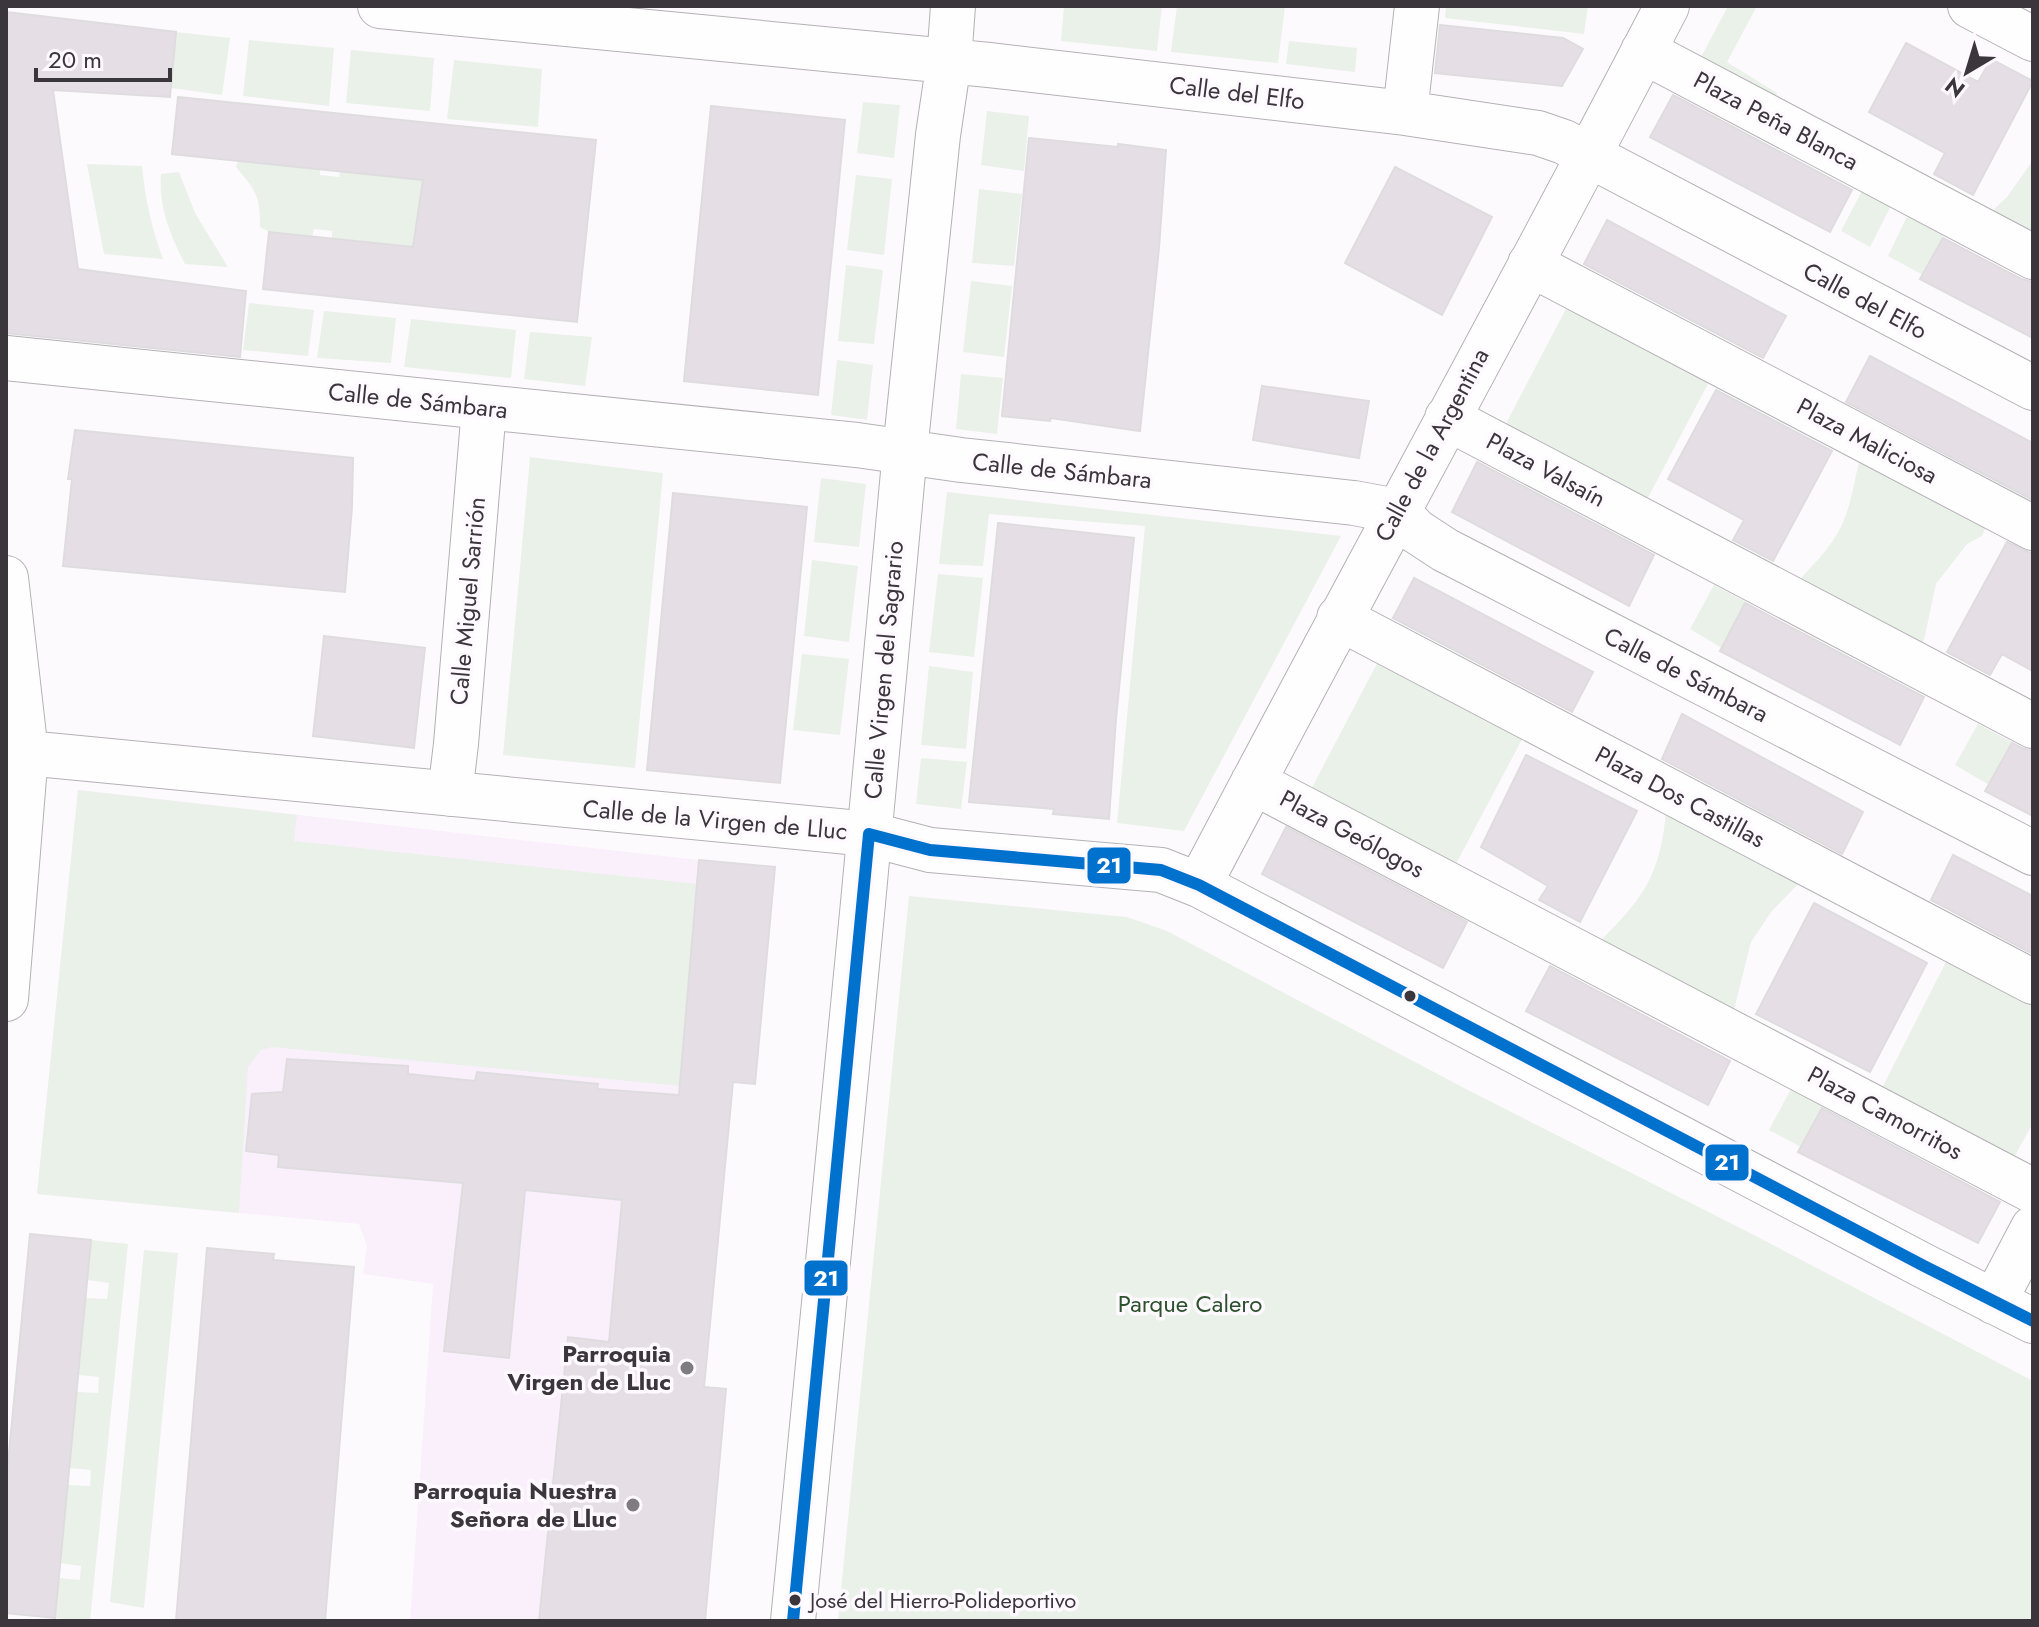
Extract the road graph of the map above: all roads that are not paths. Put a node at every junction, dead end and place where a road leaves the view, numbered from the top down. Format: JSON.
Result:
{"nodes":[{"id":1,"x":380,"y":6,"type":"edge"},
{"id":2,"x":953,"y":6,"type":"edge"},
{"id":3,"x":1417,"y":6,"type":"edge"},
{"id":4,"x":1667,"y":6,"type":"edge"},
{"id":5,"x":1643,"y":51,"type":"junction"},
{"id":6,"x":949,"y":61,"type":"junction"},
{"id":7,"x":1405,"y":113,"type":"junction"},
{"id":8,"x":1589,"y":155,"type":"junction"},
{"id":9,"x":2033,"y":257,"type":"edge"},
{"id":10,"x":1530,"y":264,"type":"junction"},
{"id":11,"x":6,"y":358,"type":"edge"},
{"id":12,"x":2033,"y":388,"type":"edge"},
{"id":13,"x":484,"y":408,"type":"junction"},
{"id":14,"x":1447,"y":418,"type":"junction"},
{"id":15,"x":905,"y":451,"type":"junction"},
{"id":16,"x":1397,"y":511,"type":"junction"},
{"id":17,"x":2021,"y":521,"type":"edge"},
{"id":18,"x":6,"y":578,"type":"edge"},
{"id":19,"x":1339,"y":618,"type":"junction"},
{"id":20,"x":2033,"y":726,"type":"edge"},
{"id":21,"x":16,"y":752,"type":"edge"},
{"id":22,"x":1253,"y":782,"type":"junction"},
{"id":23,"x":450,"y":794,"type":"junction"},
{"id":24,"x":869,"y":834,"type":"junction"},
{"id":25,"x":2033,"y":853,"type":"edge"},
{"id":26,"x":1199,"y":885,"type":"junction"},
{"id":27,"x":2033,"y":982,"type":"edge"},
{"id":28,"x":6,"y":999,"type":"edge"},
{"id":29,"x":1737,"y":1035,"type":"joint"},
{"id":30,"x":2033,"y":1191,"type":"edge"},
{"id":31,"x":2033,"y":1228,"type":"edge"},
{"id":32,"x":1994,"y":1302,"type":"junction"},
{"id":33,"x":2033,"y":1321,"type":"edge"},
{"id":34,"x":793,"y":1621,"type":"edge"}],
"edges":[{"from":1,"to":6,"type":"street","name":"Calle del Elfo"},
{"from":2,"to":6,"type":"street","name":"Calle Virgen del Sagrario"},
{"from":3,"to":7,"type":"street"},
{"from":4,"to":5,"type":"street","name":"Calle de la Argentina"},
{"from":5,"to":8,"type":"street","name":"Calle de la Argentina"},
{"from":5,"to":9,"type":"street","name":"Plaza Peña Blanca"},
{"from":6,"to":7,"type":"street","name":"Calle del Elfo"},
{"from":6,"to":15,"type":"street","name":"Calle Virgen del Sagrario"},
{"from":7,"to":8,"type":"street","name":"Calle del Elfo"},
{"from":8,"to":10,"type":"street","name":"Calle de la Argentina"},
{"from":8,"to":12,"type":"street","name":"Calle del Elfo"},
{"from":10,"to":14,"type":"street","name":"Calle de la Argentina"},
{"from":10,"to":17,"type":"street","name":"Plaza Maliciosa"},
{"from":11,"to":13,"type":"street","name":"Calle de Sámbara"},
{"from":13,"to":15,"type":"street","name":"Calle de Sámbara"},
{"from":13,"to":23,"type":"street","name":"Calle Miguel Sarrión"},
{"from":14,"to":16,"type":"street","name":"Calle de la Argentina"},
{"from":14,"to":20,"type":"street","name":"Plaza Valsaín"},
{"from":15,"to":16,"type":"street","name":"Calle de Sámbara"},
{"from":15,"to":24,"type":"street","name":"Calle Virgen del Sagrario"},
{"from":16,"to":19,"type":"street","name":"Calle de la Argentina"},
{"from":16,"to":25,"type":"street","name":"Calle de Sámbara"},
{"from":18,"to":21,"type":"street"},
{"from":19,"to":22,"type":"street","name":"Calle de la Argentina"},
{"from":19,"to":27,"type":"street","name":"Plaza Dos Castillas"},
{"from":21,"to":23,"type":"street","name":"Calle de la Virgen de Lluc"},
{"from":21,"to":28,"type":"street"},
{"from":22,"to":26,"type":"street","name":"Calle de la Argentina"},
{"from":22,"to":29,"type":"street","name":"Plaza Geólogos"},
{"from":23,"to":24,"type":"street","name":"Calle de la Virgen de Lluc"},
{"from":24,"to":26,"type":"street","name":"Calle de la Virgen de Lluc"},
{"from":24,"to":34,"type":"street","name":"Calle Virgen del Sagrario"},
{"from":26,"to":32,"type":"street","name":"Calle de la Virgen de Lluc"},
{"from":29,"to":30,"type":"street","name":"Plaza Camorritos"},
{"from":31,"to":32,"type":"street"},
{"from":32,"to":33,"type":"street","name":"Calle de la Virgen de Lluc"}]}
